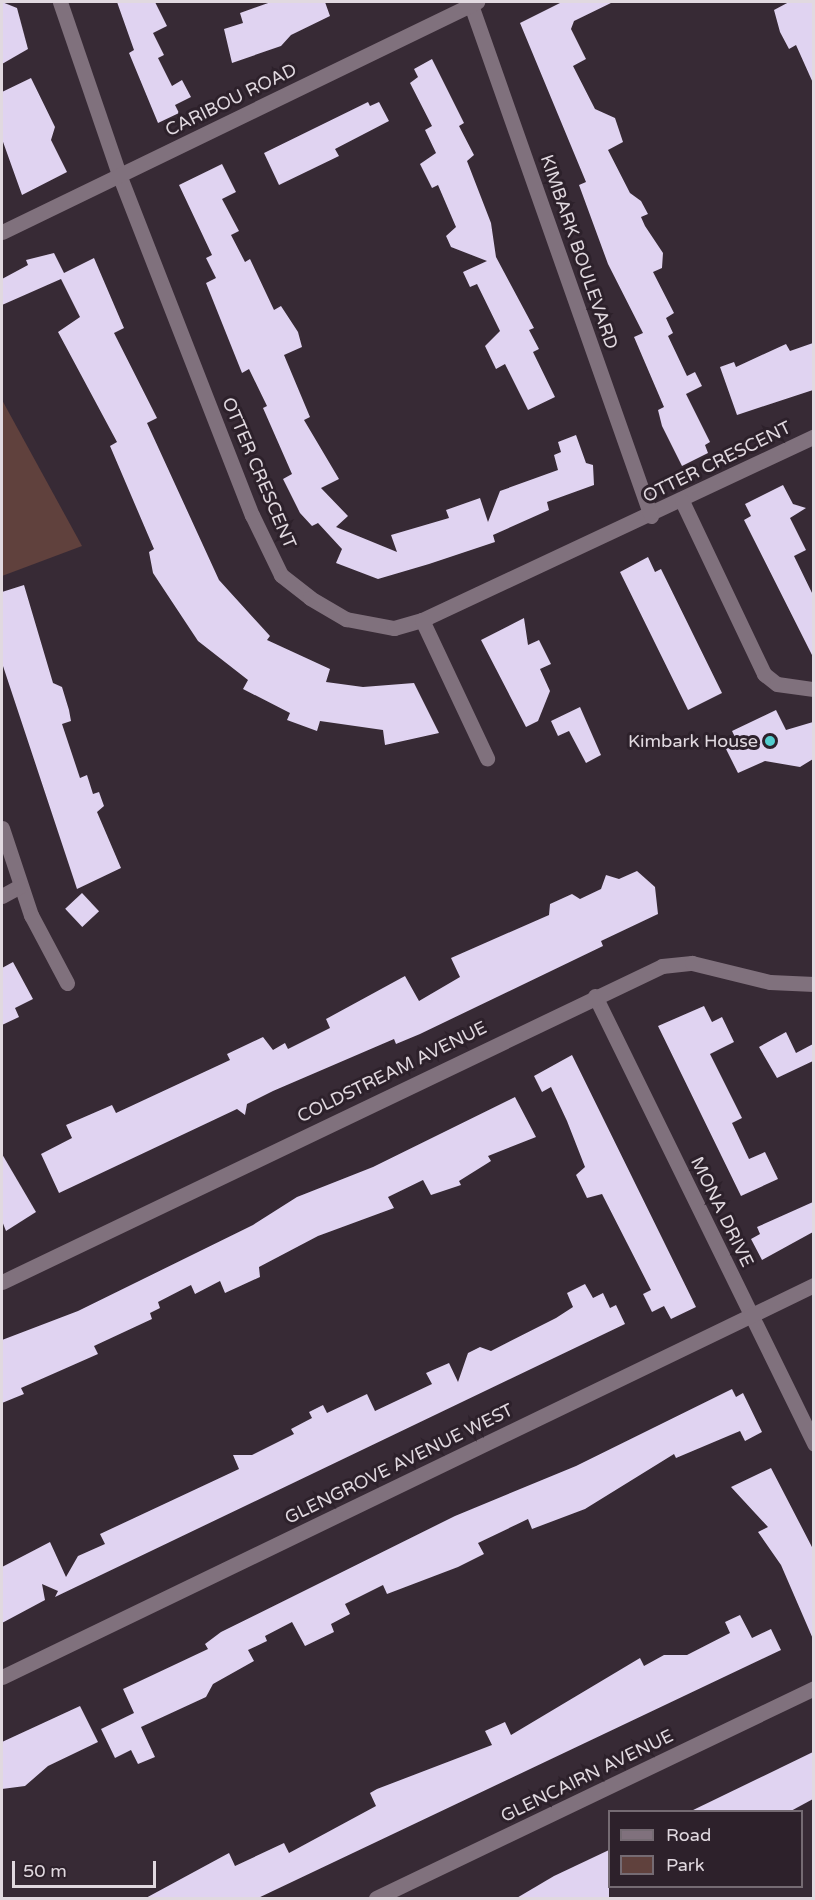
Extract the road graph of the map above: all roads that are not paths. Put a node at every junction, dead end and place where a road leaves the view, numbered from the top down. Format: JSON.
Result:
{"nodes":[{"id":1,"x":60,"y":2,"type":"edge"},
{"id":2,"x":472,"y":3,"type":"edge"},
{"id":3,"x":120,"y":177,"type":"junction"},
{"id":4,"x":2,"y":232,"type":"edge"},
{"id":5,"x":813,"y":436,"type":"edge"},
{"id":6,"x":682,"y":501,"type":"junction"},
{"id":7,"x":651,"y":516,"type":"junction"},
{"id":8,"x":422,"y":620,"type":"junction"},
{"id":9,"x":813,"y":689,"type":"edge"},
{"id":10,"x":487,"y":758,"type":"dead end"},
{"id":11,"x":2,"y":828,"type":"edge"},
{"id":12,"x":20,"y":886,"type":"junction"},
{"id":13,"x":2,"y":896,"type":"edge"},
{"id":14,"x":67,"y":984,"type":"dead end"},
{"id":15,"x":813,"y":984,"type":"edge"},
{"id":16,"x":595,"y":996,"type":"junction"},
{"id":17,"x":2,"y":1282,"type":"edge"},
{"id":18,"x":813,"y":1286,"type":"edge"},
{"id":19,"x":751,"y":1316,"type":"junction"},
{"id":20,"x":813,"y":1444,"type":"edge"},
{"id":21,"x":2,"y":1677,"type":"edge"},
{"id":22,"x":813,"y":1688,"type":"edge"},
{"id":23,"x":376,"y":1899,"type":"edge"}],
"edges":[{"from":1,"to":3,"type":"street","name":"OTTER CRESCENT"},
{"from":2,"to":3,"type":"street","name":"CARIBOU ROAD"},
{"from":2,"to":7,"type":"street","name":"KIMBARK BOULEVARD"},
{"from":3,"to":4,"type":"street","name":"CARIBOU ROAD"},
{"from":3,"to":8,"type":"street","name":"OTTER CRESCENT"},
{"from":5,"to":6,"type":"street","name":"OTTER CRESCENT"},
{"from":6,"to":7,"type":"street","name":"OTTER CRESCENT"},
{"from":6,"to":9,"type":"street"},
{"from":7,"to":8,"type":"street","name":"OTTER CRESCENT"},
{"from":8,"to":10,"type":"street"},
{"from":11,"to":12,"type":"street"},
{"from":12,"to":13,"type":"street"},
{"from":12,"to":14,"type":"street"},
{"from":15,"to":16,"type":"street","name":"COLDSTREAM AVENUE"},
{"from":16,"to":17,"type":"street","name":"COLDSTREAM AVENUE"},
{"from":16,"to":19,"type":"street","name":"MONA DRIVE"},
{"from":18,"to":19,"type":"street","name":"GLENGROVE AVENUE WEST"},
{"from":19,"to":20,"type":"street","name":"MONA DRIVE"},
{"from":19,"to":21,"type":"street","name":"GLENGROVE AVENUE WEST"},
{"from":22,"to":23,"type":"street","name":"GLENCAIRN AVENUE"}]}
